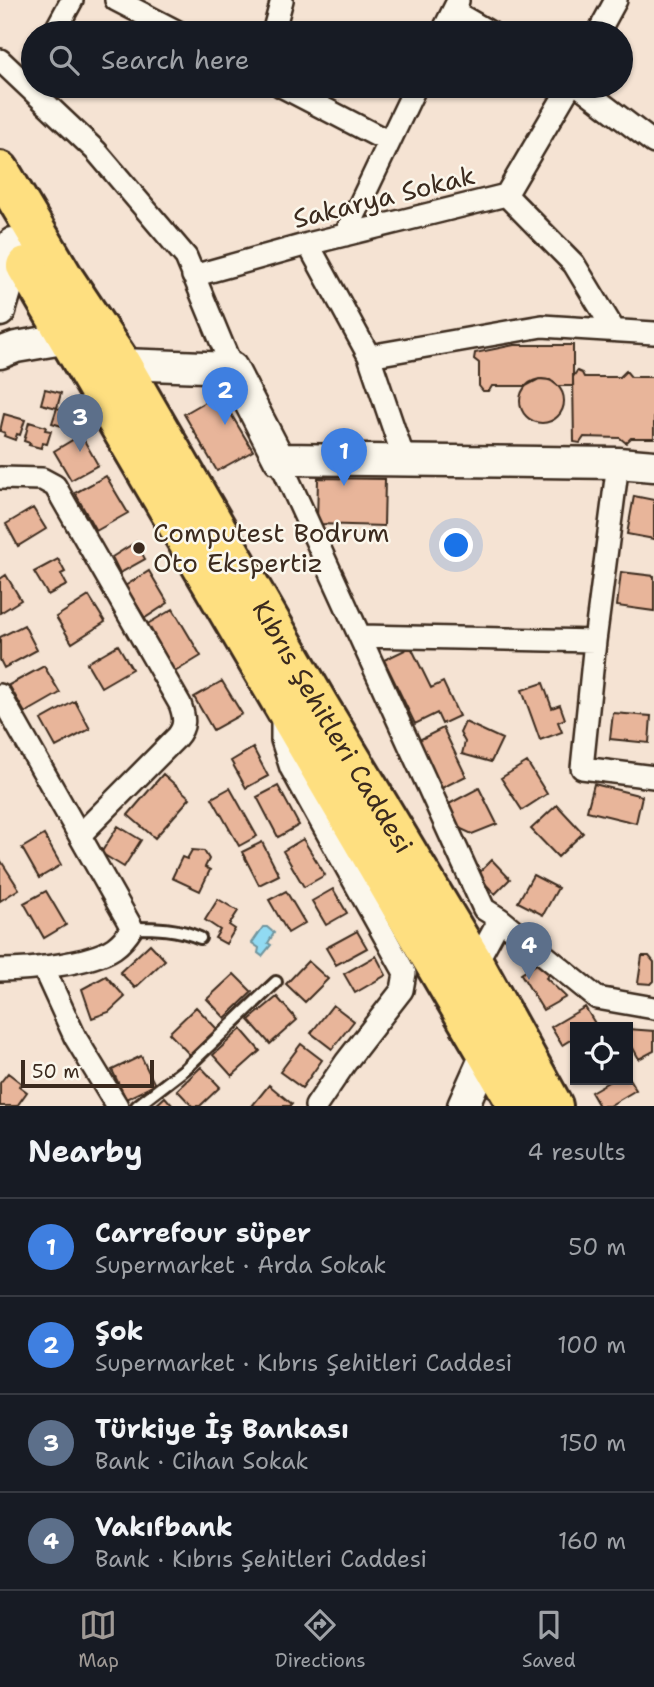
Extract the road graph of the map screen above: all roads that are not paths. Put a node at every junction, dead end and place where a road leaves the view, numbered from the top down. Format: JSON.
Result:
{"nodes":[{"id":1,"x":72,"y":0,"type":"edge"},
{"id":2,"x":116,"y":0,"type":"edge"},
{"id":3,"x":282,"y":0,"type":"edge"},
{"id":4,"x":616,"y":0,"type":"edge"},
{"id":5,"x":455,"y":5,"type":"edge"},
{"id":6,"x":61,"y":21,"type":"edge"},
{"id":7,"x":157,"y":21,"type":"edge"},
{"id":8,"x":276,"y":21,"type":"edge"},
{"id":9,"x":448,"y":21,"type":"edge"},
{"id":10,"x":476,"y":21,"type":"edge"},
{"id":11,"x":605,"y":21,"type":"edge"},
{"id":12,"x":0,"y":60,"type":"edge"},
{"id":13,"x":21,"y":73,"type":"edge"},
{"id":14,"x":48,"y":98,"type":"edge"},
{"id":15,"x":304,"y":98,"type":"edge"},
{"id":16,"x":410,"y":98,"type":"edge"},
{"id":17,"x":563,"y":98,"type":"edge"},
{"id":18,"x":595,"y":98,"type":"edge"},
{"id":19,"x":388,"y":142,"type":"junction"},
{"id":20,"x":654,"y":142,"type":"edge"},
{"id":21,"x":0,"y":171,"type":"edge"},
{"id":22,"x":506,"y":195,"type":"junction"},
{"id":23,"x":6,"y":233,"type":"edge"},
{"id":24,"x":345,"y":235,"type":"junction"},
{"id":25,"x":308,"y":244,"type":"junction"},
{"id":26,"x":193,"y":275,"type":"junction"},
{"id":27,"x":0,"y":311,"type":"edge"},
{"id":28,"x":614,"y":330,"type":"junction"},
{"id":29,"x":654,"y":332,"type":"edge"},
{"id":30,"x":69,"y":338,"type":"junction"},
{"id":31,"x":0,"y":353,"type":"edge"},
{"id":32,"x":369,"y":356,"type":"junction"},
{"id":33,"x":121,"y":364,"type":"junction"},
{"id":34,"x":232,"y":368,"type":"junction"},
{"id":35,"x":279,"y":459,"type":"junction"},
{"id":36,"x":404,"y":459,"type":"junction"},
{"id":37,"x":618,"y":463,"type":"junction"},
{"id":38,"x":654,"y":466,"type":"edge"},
{"id":39,"x":0,"y":478,"type":"edge"},
{"id":40,"x":360,"y":636,"type":"junction"},
{"id":41,"x":595,"y":641,"type":"junction"},
{"id":42,"x":0,"y":695,"type":"edge"},
{"id":43,"x":283,"y":703,"type":"junction"},
{"id":44,"x":654,"y":778,"type":"edge"},
{"id":45,"x":81,"y":834,"type":"junction"},
{"id":46,"x":500,"y":919,"type":"junction"},
{"id":47,"x":132,"y":928,"type":"junction"},
{"id":48,"x":200,"y":938,"type":"dead end"},
{"id":49,"x":475,"y":965,"type":"junction"},
{"id":50,"x":43,"y":967,"type":"junction"},
{"id":51,"x":0,"y":970,"type":"edge"},
{"id":52,"x":276,"y":982,"type":"dead end"},
{"id":53,"x":654,"y":1008,"type":"edge"},
{"id":54,"x":487,"y":1052,"type":"junction"},
{"id":55,"x":317,"y":1104,"type":"edge"},
{"id":56,"x":117,"y":1106,"type":"edge"},
{"id":57,"x":137,"y":1106,"type":"edge"},
{"id":58,"x":463,"y":1106,"type":"edge"},
{"id":59,"x":518,"y":1106,"type":"edge"},
{"id":60,"x":553,"y":1106,"type":"edge"}],
"edges":[{"from":1,"to":6,"type":"street"},
{"from":2,"to":7,"type":"street"},
{"from":3,"to":8,"type":"street"},
{"from":4,"to":11,"type":"street"},
{"from":5,"to":9,"type":"street"},
{"from":5,"to":10,"type":"street"},
{"from":12,"to":13,"type":"street"},
{"from":14,"to":26,"type":"street"},
{"from":15,"to":19,"type":"street"},
{"from":16,"to":19,"type":"street"},
{"from":17,"to":22,"type":"street","name":"Sakarya Sokak"},
{"from":18,"to":20,"type":"street"},
{"from":19,"to":24,"type":"street"},
{"from":21,"to":33,"type":"highway","name":"Kıbrıs Şehitleri Caddesi"},
{"from":22,"to":24,"type":"street","name":"Sakarya Sokak"},
{"from":22,"to":28,"type":"street"},
{"from":23,"to":27,"type":"street"},
{"from":23,"to":30,"type":"highway","name":"Kıbrıs Şehitleri Caddesi"},
{"from":24,"to":25,"type":"street","name":"Sakarya Sokak"},
{"from":25,"to":26,"type":"street","name":"Sakarya Sokak"},
{"from":25,"to":32,"type":"street"},
{"from":26,"to":34,"type":"street"},
{"from":28,"to":29,"type":"street"},
{"from":28,"to":32,"type":"street"},
{"from":30,"to":31,"type":"street"},
{"from":30,"to":43,"type":"highway","name":"Kıbrıs Şehitleri Caddesi"},
{"from":32,"to":36,"type":"street"},
{"from":33,"to":34,"type":"street"},
{"from":33,"to":49,"type":"highway","name":"Kıbrıs Şehitleri Caddesi"},
{"from":34,"to":35,"type":"street"},
{"from":35,"to":36,"type":"street"},
{"from":35,"to":40,"type":"street"},
{"from":36,"to":37,"type":"street"},
{"from":37,"to":38,"type":"street"},
{"from":37,"to":41,"type":"street"},
{"from":39,"to":45,"type":"street"},
{"from":40,"to":41,"type":"street"},
{"from":40,"to":46,"type":"street"},
{"from":41,"to":44,"type":"street"},
{"from":42,"to":45,"type":"street"},
{"from":43,"to":54,"type":"highway","name":"Kıbrıs Şehitleri Caddesi"},
{"from":43,"to":55,"type":"street"},
{"from":45,"to":47,"type":"street"},
{"from":46,"to":49,"type":"street"},
{"from":46,"to":53,"type":"street"},
{"from":47,"to":48,"type":"lane"},
{"from":47,"to":50,"type":"street"},
{"from":49,"to":60,"type":"highway","name":"Kıbrıs Şehitleri Caddesi"},
{"from":50,"to":51,"type":"street"},
{"from":50,"to":56,"type":"street"},
{"from":52,"to":57,"type":"lane"},
{"from":54,"to":58,"type":"street"},
{"from":54,"to":59,"type":"highway","name":"Kıbrıs Şehitleri Caddesi"}]}
